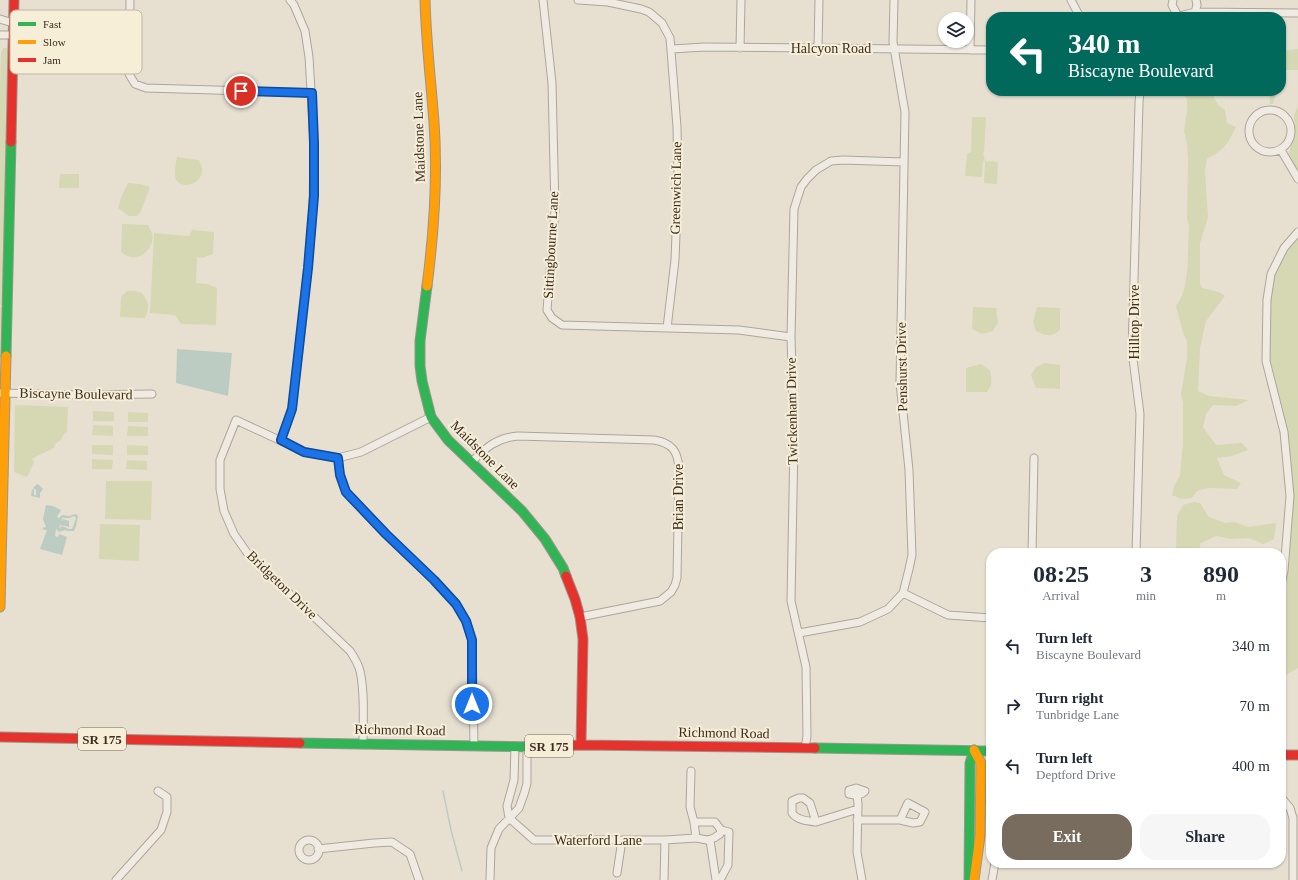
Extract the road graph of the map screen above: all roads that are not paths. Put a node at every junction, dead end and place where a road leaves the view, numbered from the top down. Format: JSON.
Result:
{"nodes":[{"id":1,"x":14,"y":0,"type":"edge"},
{"id":2,"x":130,"y":0,"type":"edge"},
{"id":3,"x":290,"y":0,"type":"edge"},
{"id":4,"x":425,"y":0,"type":"edge"},
{"id":5,"x":545,"y":0,"type":"edge"},
{"id":6,"x":551,"y":0,"type":"edge"},
{"id":7,"x":578,"y":0,"type":"edge"},
{"id":8,"x":741,"y":0,"type":"edge"},
{"id":9,"x":819,"y":0,"type":"edge"},
{"id":10,"x":894,"y":0,"type":"edge"},
{"id":11,"x":971,"y":0,"type":"edge"},
{"id":12,"x":1071,"y":0,"type":"edge"},
{"id":13,"x":1172,"y":0,"type":"edge"},
{"id":14,"x":1196,"y":0,"type":"edge"},
{"id":15,"x":14,"y":10,"type":"edge"},
{"id":16,"x":130,"y":10,"type":"edge"},
{"id":17,"x":1077,"y":12,"type":"edge"},
{"id":18,"x":1174,"y":12,"type":"edge"},
{"id":19,"x":1195,"y":12,"type":"edge"},
{"id":20,"x":1286,"y":13,"type":"edge"},
{"id":21,"x":1298,"y":13,"type":"edge"},
{"id":22,"x":0,"y":19,"type":"edge"},
{"id":23,"x":10,"y":22,"type":"edge"},
{"id":24,"x":740,"y":48,"type":"junction"},
{"id":25,"x":818,"y":48,"type":"junction"},
{"id":26,"x":672,"y":49,"type":"junction"},
{"id":27,"x":894,"y":49,"type":"junction"},
{"id":28,"x":970,"y":50,"type":"junction"},
{"id":29,"x":986,"y":50,"type":"edge"},
{"id":30,"x":11,"y":74,"type":"edge"},
{"id":31,"x":129,"y":74,"type":"edge"},
{"id":32,"x":312,"y":93,"type":"junction"},
{"id":33,"x":1140,"y":96,"type":"edge"},
{"id":34,"x":1281,"y":150,"type":"junction"},
{"id":35,"x":904,"y":162,"type":"junction"},
{"id":36,"x":1298,"y":179,"type":"edge"},
{"id":37,"x":1298,"y":232,"type":"edge"},
{"id":38,"x":667,"y":328,"type":"junction"},
{"id":39,"x":791,"y":337,"type":"junction"},
{"id":40,"x":2,"y":393,"type":"edge"},
{"id":41,"x":152,"y":394,"type":"dead end"},
{"id":42,"x":432,"y":417,"type":"junction"},
{"id":43,"x":281,"y":440,"type":"junction"},
{"id":44,"x":338,"y":458,"type":"junction"},
{"id":45,"x":1034,"y":458,"type":"dead end"},
{"id":46,"x":471,"y":463,"type":"junction"},
{"id":47,"x":1032,"y":548,"type":"edge"},
{"id":48,"x":1136,"y":548,"type":"edge"},
{"id":49,"x":1285,"y":548,"type":"edge"},
{"id":50,"x":0,"y":562,"type":"edge"},
{"id":51,"x":903,"y":593,"type":"junction"},
{"id":52,"x":0,"y":607,"type":"edge"},
{"id":53,"x":580,"y":617,"type":"junction"},
{"id":54,"x":986,"y":618,"type":"edge"},
{"id":55,"x":799,"y":633,"type":"junction"},
{"id":56,"x":0,"y":736,"type":"edge"},
{"id":57,"x":363,"y":743,"type":"junction"},
{"id":58,"x":474,"y":745,"type":"junction"},
{"id":59,"x":581,"y":745,"type":"junction"},
{"id":60,"x":515,"y":746,"type":"junction"},
{"id":61,"x":527,"y":747,"type":"junction"},
{"id":62,"x":805,"y":748,"type":"junction"},
{"id":63,"x":974,"y":750,"type":"junction"},
{"id":64,"x":986,"y":751,"type":"edge"},
{"id":65,"x":1286,"y":755,"type":"edge"},
{"id":66,"x":1298,"y":755,"type":"edge"},
{"id":67,"x":691,"y":771,"type":"dead end"},
{"id":68,"x":158,"y":791,"type":"dead end"},
{"id":69,"x":857,"y":796,"type":"dead end"},
{"id":70,"x":1286,"y":803,"type":"edge"},
{"id":71,"x":858,"y":809,"type":"junction"},
{"id":72,"x":509,"y":818,"type":"junction"},
{"id":73,"x":857,"y":820,"type":"junction"},
{"id":74,"x":900,"y":820,"type":"dead end"},
{"id":75,"x":694,"y":822,"type":"junction"},
{"id":76,"x":816,"y":822,"type":"dead end"},
{"id":77,"x":721,"y":830,"type":"junction"},
{"id":78,"x":696,"y":838,"type":"junction"},
{"id":79,"x":622,"y":840,"type":"junction"},
{"id":80,"x":665,"y":840,"type":"junction"},
{"id":81,"x":710,"y":840,"type":"junction"},
{"id":82,"x":318,"y":849,"type":"dead end"},
{"id":83,"x":994,"y":868,"type":"edge"},
{"id":84,"x":617,"y":873,"type":"dead end"},
{"id":85,"x":116,"y":880,"type":"edge"},
{"id":86,"x":419,"y":880,"type":"edge"},
{"id":87,"x":490,"y":880,"type":"edge"},
{"id":88,"x":664,"y":880,"type":"edge"},
{"id":89,"x":716,"y":880,"type":"edge"},
{"id":90,"x":720,"y":880,"type":"edge"},
{"id":91,"x":862,"y":880,"type":"edge"},
{"id":92,"x":969,"y":880,"type":"edge"},
{"id":93,"x":974,"y":880,"type":"edge"},
{"id":94,"x":992,"y":880,"type":"edge"},
{"id":95,"x":1292,"y":880,"type":"edge"}],
"edges":[{"from":1,"to":15,"type":"main road"},
{"from":2,"to":16,"type":"street"},
{"from":3,"to":32,"type":"street"},
{"from":4,"to":42,"type":"main road","name":"Maidstone Lane"},
{"from":5,"to":6,"type":"street"},
{"from":5,"to":38,"type":"street","name":"Sittingbourne Lane"},
{"from":7,"to":26,"type":"street","name":"Greenwich Lane"},
{"from":8,"to":24,"type":"street"},
{"from":9,"to":25,"type":"street"},
{"from":10,"to":27,"type":"street","name":"Penshurst Drive"},
{"from":11,"to":28,"type":"street"},
{"from":12,"to":17,"type":"street"},
{"from":13,"to":18,"type":"street"},
{"from":14,"to":19,"type":"street"},
{"from":20,"to":21,"type":"street"},
{"from":22,"to":23,"type":"street"},
{"from":24,"to":25,"type":"street","name":"Halcyon Road"},
{"from":24,"to":26,"type":"street","name":"Halcyon Road"},
{"from":25,"to":27,"type":"street","name":"Halcyon Road"},
{"from":26,"to":38,"type":"street","name":"Greenwich Lane"},
{"from":27,"to":28,"type":"street","name":"Halcyon Road"},
{"from":27,"to":35,"type":"street","name":"Penshurst Drive"},
{"from":28,"to":29,"type":"street","name":"Halcyon Road"},
{"from":30,"to":40,"type":"main road"},
{"from":31,"to":32,"type":"street"},
{"from":32,"to":43,"type":"street"},
{"from":33,"to":48,"type":"street","name":"Hilltop Drive"},
{"from":34,"to":34,"type":"street"},
{"from":34,"to":36,"type":"street"},
{"from":35,"to":39,"type":"street","name":"Twickenham Drive"},
{"from":35,"to":51,"type":"street","name":"Penshurst Drive"},
{"from":37,"to":49,"type":"street"},
{"from":38,"to":39,"type":"street","name":"Sittingbourne Lane"},
{"from":39,"to":55,"type":"street","name":"Twickenham Drive"},
{"from":40,"to":41,"type":"street","name":"Biscayne Boulevard"},
{"from":40,"to":50,"type":"main road"},
{"from":42,"to":44,"type":"street"},
{"from":42,"to":46,"type":"main road","name":"Maidstone Lane"},
{"from":43,"to":44,"type":"street"},
{"from":43,"to":57,"type":"street","name":"Bridgeton Drive"},
{"from":44,"to":58,"type":"street"},
{"from":45,"to":47,"type":"street"},
{"from":46,"to":53,"type":"main road","name":"Maidstone Lane"},
{"from":46,"to":53,"type":"street","name":"Brian Drive"},
{"from":50,"to":52,"type":"main road"},
{"from":51,"to":54,"type":"street"},
{"from":51,"to":55,"type":"street","name":"Penshurst Drive"},
{"from":53,"to":59,"type":"main road","name":"Maidstone Lane"},
{"from":55,"to":62,"type":"street","name":"Twickenham Drive"},
{"from":56,"to":57,"type":"main road","name":"Richmond Road","number":"SR 175"},
{"from":57,"to":58,"type":"main road","name":"Richmond Road","number":"SR 175"},
{"from":58,"to":60,"type":"main road","name":"Richmond Road","number":"SR 175"},
{"from":59,"to":61,"type":"main road","name":"Richmond Road","number":"SR 175"},
{"from":59,"to":62,"type":"main road","name":"Richmond Road","number":"SR 175"},
{"from":60,"to":61,"type":"main road","name":"Richmond Road","number":"SR 175"},
{"from":60,"to":72,"type":"street"},
{"from":61,"to":72,"type":"street"},
{"from":62,"to":63,"type":"main road","name":"Richmond Road","number":"SR 175"},
{"from":63,"to":64,"type":"main road","name":"Richmond Road","number":"SR 175"},
{"from":63,"to":92,"type":"main road"},
{"from":63,"to":93,"type":"main road"},
{"from":65,"to":66,"type":"main road"},
{"from":67,"to":75,"type":"street"},
{"from":68,"to":85,"type":"street"},
{"from":69,"to":71,"type":"street"},
{"from":70,"to":95,"type":"street"},
{"from":71,"to":73,"type":"street"},
{"from":71,"to":76,"type":"street"},
{"from":72,"to":79,"type":"street","name":"Waterford Lane"},
{"from":72,"to":87,"type":"street"},
{"from":73,"to":74,"type":"street"},
{"from":73,"to":91,"type":"street"},
{"from":75,"to":77,"type":"street"},
{"from":75,"to":78,"type":"street"},
{"from":77,"to":81,"type":"street"},
{"from":77,"to":90,"type":"street"},
{"from":78,"to":80,"type":"street","name":"Waterford Lane"},
{"from":78,"to":81,"type":"street","name":"Waterford Lane"},
{"from":79,"to":80,"type":"street","name":"Waterford Lane"},
{"from":79,"to":84,"type":"street"},
{"from":80,"to":88,"type":"street"},
{"from":81,"to":89,"type":"street"},
{"from":82,"to":86,"type":"street"},
{"from":83,"to":94,"type":"street"}]}
